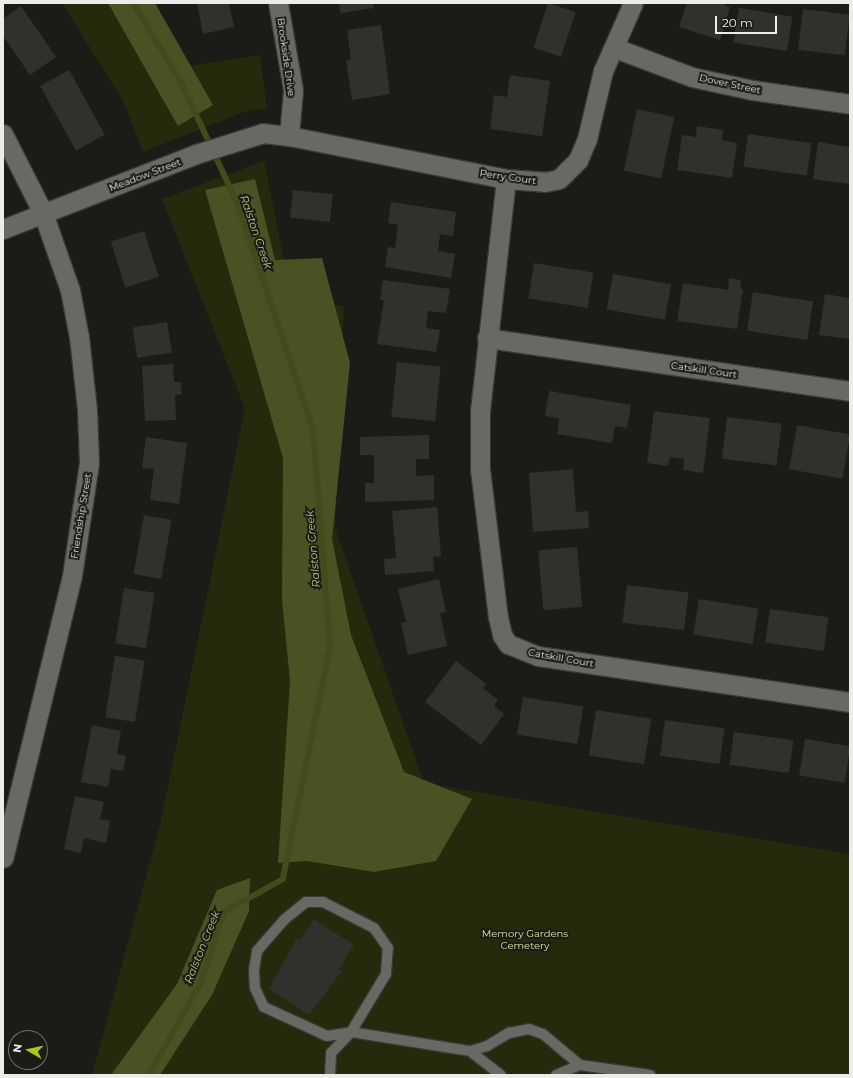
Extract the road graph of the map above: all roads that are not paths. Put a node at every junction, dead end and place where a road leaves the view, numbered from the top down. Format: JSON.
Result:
{"nodes":[{"id":1,"x":278,"y":3,"type":"edge"},
{"id":2,"x":633,"y":3,"type":"edge"},
{"id":3,"x":615,"y":48,"type":"junction"},
{"id":4,"x":850,"y":104,"type":"edge"},
{"id":5,"x":3,"y":134,"type":"edge"},
{"id":6,"x":289,"y":136,"type":"junction"},
{"id":7,"x":506,"y":179,"type":"junction"},
{"id":8,"x":43,"y":213,"type":"junction"},
{"id":9,"x":3,"y":229,"type":"edge"},
{"id":10,"x":487,"y":338,"type":"junction"},
{"id":11,"x":850,"y":391,"type":"edge"},
{"id":12,"x":850,"y":702,"type":"edge"},
{"id":13,"x":9,"y":807,"type":"edge"},
{"id":14,"x":3,"y":858,"type":"edge"},
{"id":15,"x":351,"y":1032,"type":"junction"},
{"id":16,"x":470,"y":1051,"type":"junction"},
{"id":17,"x":580,"y":1065,"type":"junction"},
{"id":18,"x":330,"y":1075,"type":"edge"},
{"id":19,"x":501,"y":1075,"type":"edge"},
{"id":20,"x":556,"y":1075,"type":"edge"},
{"id":21,"x":650,"y":1075,"type":"edge"}],
"edges":[{"from":1,"to":6,"type":"street","name":"Brookside Drive"},
{"from":2,"to":3,"type":"street","name":"Perry Court"},
{"from":3,"to":4,"type":"street","name":"Dover Street"},
{"from":3,"to":7,"type":"street","name":"Perry Court"},
{"from":5,"to":8,"type":"street","name":"Friendship Street"},
{"from":6,"to":7,"type":"street","name":"Perry Court"},
{"from":6,"to":8,"type":"street","name":"Meadow Street"},
{"from":7,"to":10,"type":"street","name":"Catskill Court"},
{"from":8,"to":9,"type":"street","name":"Meadow Street"},
{"from":8,"to":13,"type":"street","name":"Friendship Street"},
{"from":10,"to":11,"type":"street","name":"Catskill Court"},
{"from":10,"to":12,"type":"street","name":"Catskill Court"},
{"from":13,"to":14,"type":"street","name":"Friendship Street"},
{"from":15,"to":15,"type":"lane"},
{"from":15,"to":16,"type":"lane"},
{"from":15,"to":18,"type":"lane"},
{"from":16,"to":17,"type":"lane"},
{"from":16,"to":19,"type":"lane"},
{"from":17,"to":20,"type":"lane"},
{"from":17,"to":21,"type":"lane"}]}
